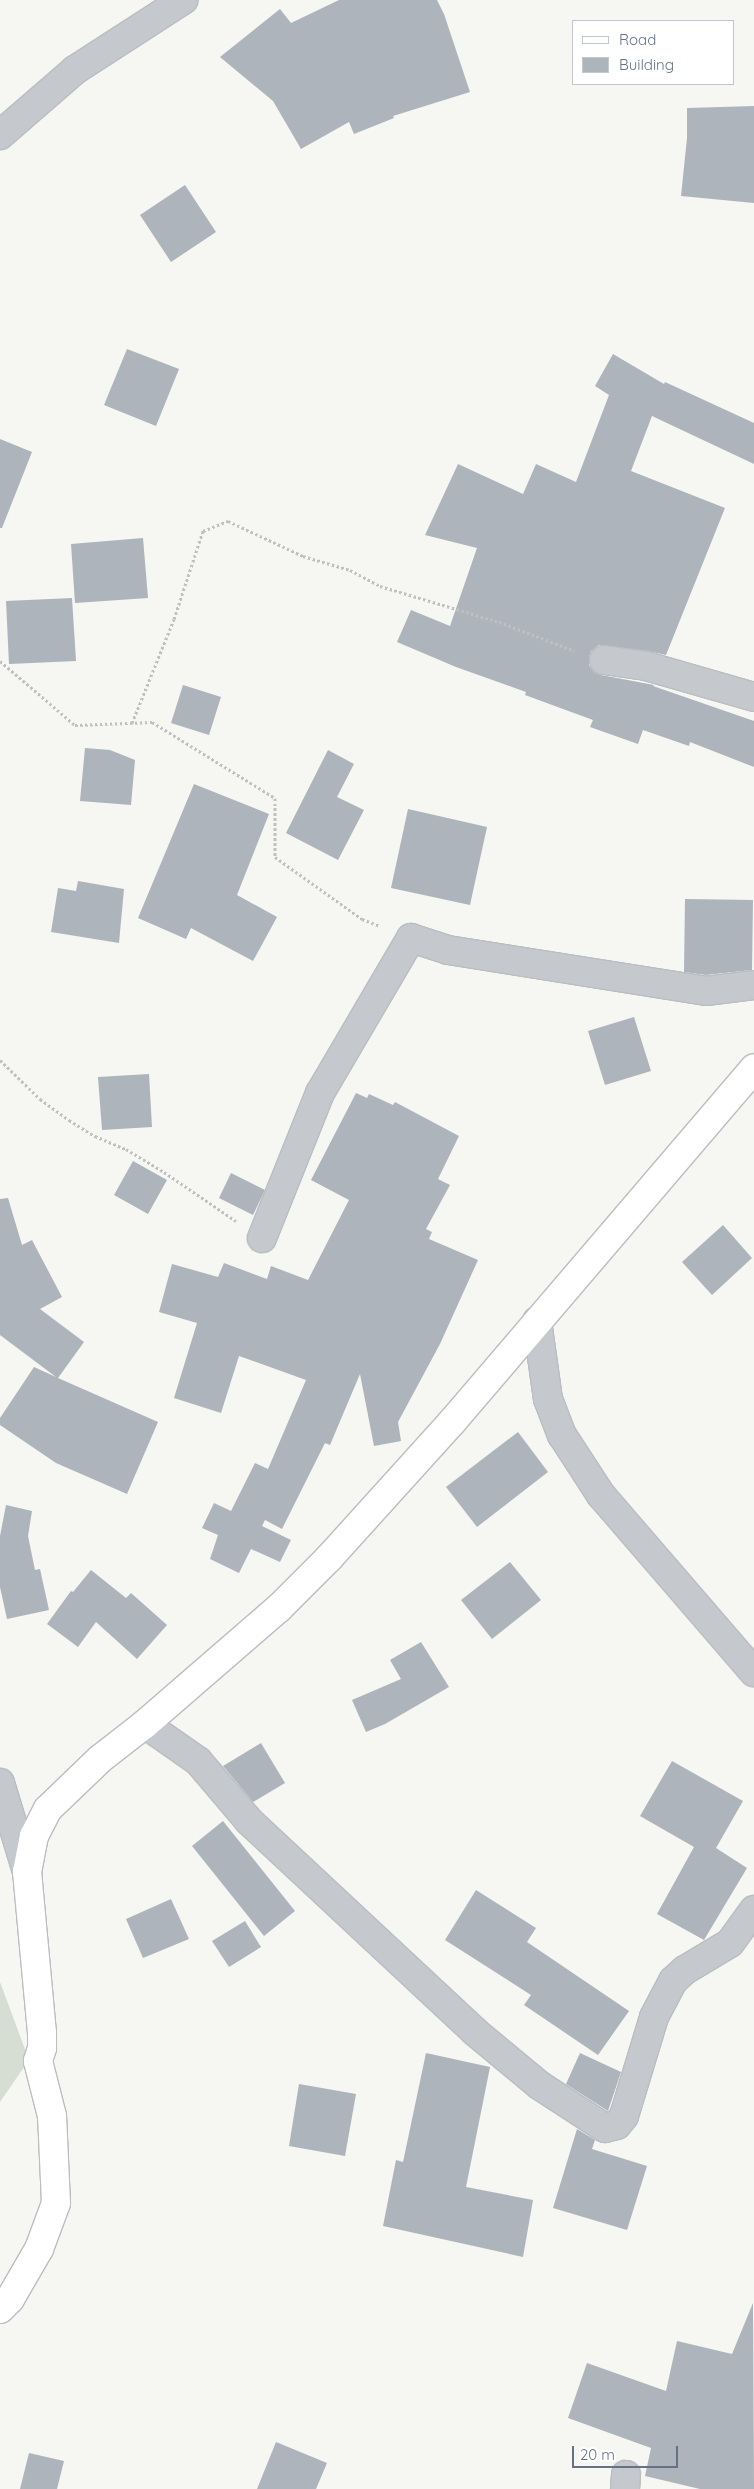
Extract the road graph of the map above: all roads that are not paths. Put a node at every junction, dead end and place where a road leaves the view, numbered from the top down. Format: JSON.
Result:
{"nodes":[{"id":1,"x":183,"y":0,"type":"edge"},
{"id":2,"x":0,"y":134,"type":"edge"},
{"id":3,"x":604,"y":660,"type":"road end"},
{"id":4,"x":754,"y":697,"type":"edge"},
{"id":5,"x":754,"y":985,"type":"edge"},
{"id":6,"x":754,"y":1069,"type":"edge"},
{"id":7,"x":262,"y":1238,"type":"road end"},
{"id":8,"x":537,"y":1321,"type":"junction"},
{"id":9,"x":754,"y":1672,"type":"edge"},
{"id":10,"x":145,"y":1724,"type":"junction"},
{"id":11,"x":0,"y":1783,"type":"edge"},
{"id":12,"x":27,"y":1872,"type":"junction"},
{"id":13,"x":754,"y":1910,"type":"edge"},
{"id":14,"x":0,"y":2309,"type":"edge"}],
"edges":[{"from":1,"to":2,"type":"street"},
{"from":3,"to":4,"type":"street"},
{"from":5,"to":7,"type":"street"},
{"from":6,"to":8,"type":"main road"},
{"from":8,"to":9,"type":"street"},
{"from":8,"to":10,"type":"main road"},
{"from":10,"to":12,"type":"main road"},
{"from":10,"to":13,"type":"street"},
{"from":11,"to":12,"type":"street"},
{"from":12,"to":14,"type":"main road"}]}
